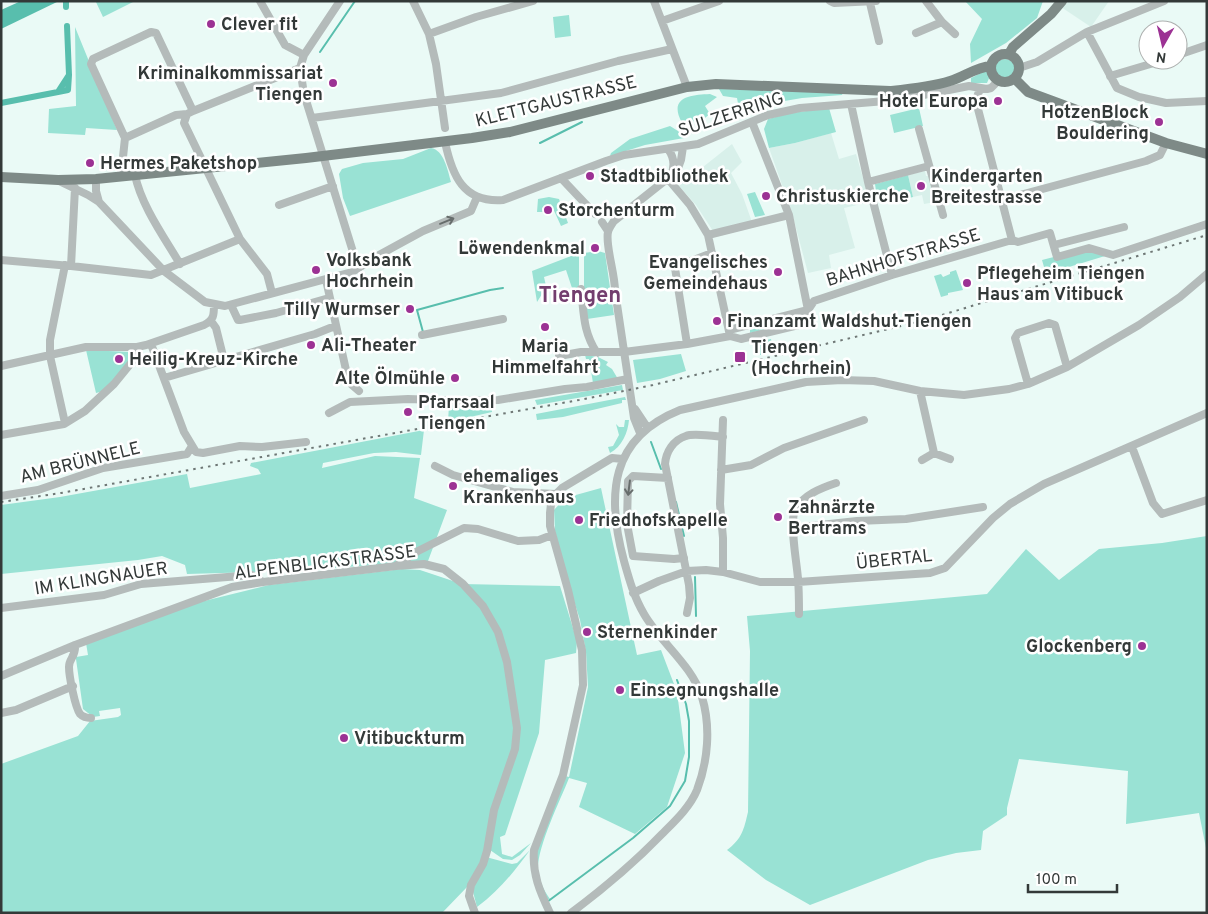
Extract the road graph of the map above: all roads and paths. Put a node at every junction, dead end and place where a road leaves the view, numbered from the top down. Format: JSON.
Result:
{"nodes":[{"id":1,"x":260,"y":1,"type":"edge"},
{"id":2,"x":340,"y":1,"type":"edge"},
{"id":3,"x":413,"y":1,"type":"edge"},
{"id":4,"x":533,"y":1,"type":"edge"},
{"id":5,"x":654,"y":1,"type":"edge"},
{"id":6,"x":719,"y":1,"type":"edge"},
{"id":7,"x":830,"y":1,"type":"edge"},
{"id":8,"x":926,"y":1,"type":"edge"},
{"id":9,"x":1062,"y":1,"type":"edge"},
{"id":10,"x":1164,"y":1,"type":"edge"},
{"id":11,"x":873,"y":2,"type":"edge"},
{"id":12,"x":662,"y":21,"type":"junction"},
{"id":13,"x":942,"y":22,"type":"junction"},
{"id":14,"x":1087,"y":32,"type":"junction"},
{"id":15,"x":916,"y":33,"type":"dead end"},
{"id":16,"x":430,"y":34,"type":"junction"},
{"id":17,"x":956,"y":34,"type":"dead end"},
{"id":18,"x":879,"y":41,"type":"dead end"},
{"id":19,"x":1207,"y":45,"type":"edge"},
{"id":20,"x":672,"y":49,"type":"junction"},
{"id":21,"x":1188,"y":52,"type":"edge"},
{"id":22,"x":1009,"y":54,"type":"junction"},
{"id":23,"x":304,"y":55,"type":"junction"},
{"id":24,"x":991,"y":66,"type":"junction"},
{"id":25,"x":300,"y":68,"type":"junction"},
{"id":26,"x":1019,"y":68,"type":"junction"},
{"id":27,"x":1138,"y":68,"type":"edge"},
{"id":28,"x":1110,"y":76,"type":"junction"},
{"id":29,"x":1015,"y":79,"type":"junction"},
{"id":30,"x":998,"y":81,"type":"junction"},
{"id":31,"x":681,"y":83,"type":"junction"},
{"id":32,"x":980,"y":89,"type":"junction"},
{"id":33,"x":442,"y":101,"type":"junction"},
{"id":34,"x":1207,"y":101,"type":"edge"},
{"id":35,"x":851,"y":104,"type":"junction"},
{"id":36,"x":190,"y":113,"type":"junction"},
{"id":37,"x":312,"y":118,"type":"junction"},
{"id":38,"x":752,"y":122,"type":"junction"},
{"id":39,"x":445,"y":128,"type":"dead end"},
{"id":40,"x":919,"y":129,"type":"dead end"},
{"id":41,"x":125,"y":138,"type":"junction"},
{"id":42,"x":445,"y":142,"type":"junction"},
{"id":43,"x":1166,"y":143,"type":"junction"},
{"id":44,"x":684,"y":147,"type":"junction"},
{"id":45,"x":668,"y":149,"type":"junction"},
{"id":46,"x":1207,"y":154,"type":"edge"},
{"id":47,"x":323,"y":155,"type":"junction"},
{"id":48,"x":929,"y":166,"type":"junction"},
{"id":49,"x":206,"y":167,"type":"junction"},
{"id":50,"x":135,"y":175,"type":"junction"},
{"id":51,"x":121,"y":176,"type":"junction"},
{"id":52,"x":1,"y":177,"type":"edge"},
{"id":53,"x":561,"y":178,"type":"junction"},
{"id":54,"x":96,"y":179,"type":"junction"},
{"id":55,"x":668,"y":179,"type":"junction"},
{"id":56,"x":58,"y":180,"type":"junction"},
{"id":57,"x":868,"y":182,"type":"junction"},
{"id":58,"x":333,"y":186,"type":"junction"},
{"id":59,"x":75,"y":188,"type":"junction"},
{"id":60,"x":477,"y":198,"type":"junction"},
{"id":61,"x":1002,"y":200,"type":"junction"},
{"id":62,"x":99,"y":202,"type":"junction"},
{"id":63,"x":279,"y":205,"type":"dead end"},
{"id":64,"x":595,"y":214,"type":"dead end"},
{"id":65,"x":789,"y":215,"type":"junction"},
{"id":66,"x":943,"y":215,"type":"dead end"},
{"id":67,"x":602,"y":222,"type":"dead end"},
{"id":68,"x":1207,"y":224,"type":"edge"},
{"id":69,"x":1124,"y":227,"type":"dead end"},
{"id":70,"x":608,"y":231,"type":"junction"},
{"id":71,"x":708,"y":235,"type":"junction"},
{"id":72,"x":240,"y":239,"type":"junction"},
{"id":73,"x":1012,"y":240,"type":"junction"},
{"id":74,"x":1054,"y":245,"type":"junction"},
{"id":75,"x":712,"y":253,"type":"junction"},
{"id":76,"x":1,"y":260,"type":"edge"},
{"id":77,"x":180,"y":264,"type":"junction"},
{"id":78,"x":68,"y":266,"type":"junction"},
{"id":79,"x":358,"y":268,"type":"junction"},
{"id":80,"x":164,"y":270,"type":"junction"},
{"id":81,"x":1207,"y":274,"type":"edge"},
{"id":82,"x":892,"y":275,"type":"junction"},
{"id":83,"x":326,"y":280,"type":"junction"},
{"id":84,"x":581,"y":289,"type":"dead end"},
{"id":85,"x":272,"y":293,"type":"junction"},
{"id":86,"x":329,"y":298,"type":"junction"},
{"id":87,"x":214,"y":304,"type":"junction"},
{"id":88,"x":231,"y":305,"type":"junction"},
{"id":89,"x":808,"y":310,"type":"junction"},
{"id":90,"x":503,"y":319,"type":"dead end"},
{"id":91,"x":211,"y":321,"type":"junction"},
{"id":92,"x":335,"y":326,"type":"junction"},
{"id":93,"x":729,"y":333,"type":"junction"},
{"id":94,"x":422,"y":335,"type":"dead end"},
{"id":95,"x":151,"y":344,"type":"junction"},
{"id":96,"x":687,"y":344,"type":"junction"},
{"id":97,"x":137,"y":347,"type":"junction"},
{"id":98,"x":624,"y":352,"type":"junction"},
{"id":99,"x":597,"y":353,"type":"junction"},
{"id":100,"x":50,"y":356,"type":"junction"},
{"id":101,"x":559,"y":356,"type":"dead end"},
{"id":102,"x":224,"y":360,"type":"junction"},
{"id":103,"x":1,"y":366,"type":"edge"},
{"id":104,"x":1067,"y":367,"type":"junction"},
{"id":105,"x":164,"y":378,"type":"junction"},
{"id":106,"x":628,"y":379,"type":"junction"},
{"id":107,"x":1028,"y":384,"type":"junction"},
{"id":108,"x":920,"y":390,"type":"junction"},
{"id":109,"x":359,"y":391,"type":"dead end"},
{"id":110,"x":633,"y":405,"type":"junction"},
{"id":111,"x":329,"y":413,"type":"dead end"},
{"id":112,"x":1207,"y":413,"type":"edge"},
{"id":113,"x":723,"y":420,"type":"dead end"},
{"id":114,"x":864,"y":420,"type":"dead end"},
{"id":115,"x":65,"y":423,"type":"junction"},
{"id":116,"x":647,"y":427,"type":"junction"},
{"id":117,"x":640,"y":433,"type":"junction"},
{"id":118,"x":1,"y":435,"type":"edge"},
{"id":119,"x":723,"y":437,"type":"junction"},
{"id":120,"x":306,"y":442,"type":"dead end"},
{"id":121,"x":192,"y":446,"type":"junction"},
{"id":122,"x":1132,"y":447,"type":"junction"},
{"id":123,"x":934,"y":453,"type":"junction"},
{"id":124,"x":623,"y":459,"type":"junction"},
{"id":125,"x":950,"y":459,"type":"dead end"},
{"id":126,"x":922,"y":460,"type":"dead end"},
{"id":127,"x":435,"y":466,"type":"dead end"},
{"id":128,"x":721,"y":470,"type":"junction"},
{"id":129,"x":668,"y":478,"type":"junction"},
{"id":130,"x":836,"y":482,"type":"dead end"},
{"id":131,"x":556,"y":494,"type":"junction"},
{"id":132,"x":1,"y":496,"type":"edge"},
{"id":133,"x":1207,"y":500,"type":"edge"},
{"id":134,"x":983,"y":507,"type":"dead end"},
{"id":135,"x":793,"y":528,"type":"junction"},
{"id":136,"x":552,"y":535,"type":"junction"},
{"id":137,"x":684,"y":558,"type":"junction"},
{"id":138,"x":396,"y":566,"type":"junction"},
{"id":139,"x":687,"y":571,"type":"junction"},
{"id":140,"x":724,"y":572,"type":"junction"},
{"id":141,"x":263,"y":582,"type":"junction"},
{"id":142,"x":798,"y":582,"type":"junction"},
{"id":143,"x":633,"y":593,"type":"junction"},
{"id":144,"x":1,"y":608,"type":"edge"},
{"id":145,"x":687,"y":613,"type":"dead end"},
{"id":146,"x":799,"y":614,"type":"dead end"},
{"id":147,"x":75,"y":645,"type":"junction"},
{"id":148,"x":1,"y":676,"type":"edge"},
{"id":149,"x":73,"y":686,"type":"junction"},
{"id":150,"x":1,"y":713,"type":"edge"},
{"id":151,"x":91,"y":718,"type":"dead end"},
{"id":152,"x":547,"y":906,"type":"edge"},
{"id":153,"x":474,"y":912,"type":"edge"},
{"id":154,"x":570,"y":913,"type":"edge"}],
"edges":[{"from":1,"to":23,"type":"street"},
{"from":2,"to":23,"type":"street"},
{"from":3,"to":16,"type":"street"},
{"from":4,"to":16,"type":"street"},
{"from":5,"to":12,"type":"street"},
{"from":6,"to":12,"type":"street"},
{"from":7,"to":11,"type":"street"},
{"from":8,"to":13,"type":"street"},
{"from":9,"to":22,"type":"main road"},
{"from":10,"to":14,"type":"street"},
{"from":11,"to":18,"type":"street"},
{"from":12,"to":20,"type":"street"},
{"from":13,"to":15,"type":"street"},
{"from":13,"to":17,"type":"street"},
{"from":14,"to":26,"type":"street"},
{"from":14,"to":28,"type":"street"},
{"from":16,"to":33,"type":"street"},
{"from":19,"to":21,"type":"street"},
{"from":20,"to":31,"type":"street"},
{"from":20,"to":33,"type":"street"},
{"from":22,"to":24,"type":"main road"},
{"from":22,"to":26,"type":"main road"},
{"from":23,"to":25,"type":"street"},
{"from":24,"to":30,"type":"main road"},
{"from":24,"to":31,"type":"main road","name":"KLETTGAUSTRASSE"},
{"from":25,"to":36,"type":"street"},
{"from":25,"to":37,"type":"street"},
{"from":26,"to":29,"type":"main road"},
{"from":27,"to":28,"type":"street"},
{"from":28,"to":34,"type":"street"},
{"from":29,"to":30,"type":"main road"},
{"from":29,"to":43,"type":"main road"},
{"from":30,"to":32,"type":"street","name":"SULZERRING"},
{"from":31,"to":42,"type":"main road","name":"KLETTGAUSTRASSE"},
{"from":32,"to":35,"type":"street","name":"SULZERRING"},
{"from":32,"to":61,"type":"street"},
{"from":33,"to":37,"type":"street"},
{"from":33,"to":39,"type":"street"},
{"from":35,"to":38,"type":"street","name":"SULZERRING"},
{"from":35,"to":57,"type":"street"},
{"from":36,"to":41,"type":"street"},
{"from":36,"to":41,"type":"street"},
{"from":36,"to":49,"type":"street"},
{"from":37,"to":47,"type":"street"},
{"from":38,"to":44,"type":"street","name":"SULZERRING"},
{"from":38,"to":65,"type":"street"},
{"from":40,"to":48,"type":"street"},
{"from":41,"to":51,"type":"street"},
{"from":42,"to":47,"type":"main road","name":"KLETTGAUSTRASSE"},
{"from":42,"to":60,"type":"street"},
{"from":43,"to":46,"type":"main road"},
{"from":43,"to":61,"type":"street"},
{"from":44,"to":45,"type":"street","name":"SULZERRING"},
{"from":44,"to":55,"type":"street"},
{"from":45,"to":53,"type":"street","name":"SULZERRING"},
{"from":45,"to":55,"type":"street"},
{"from":47,"to":49,"type":"main road","name":"KLETTGAUSTRASSE"},
{"from":47,"to":58,"type":"street"},
{"from":48,"to":57,"type":"street"},
{"from":48,"to":66,"type":"street"},
{"from":49,"to":50,"type":"main road","name":"KLETTGAUSTRASSE"},
{"from":49,"to":72,"type":"street"},
{"from":50,"to":51,"type":"main road","name":"KLETTGAUSTRASSE"},
{"from":50,"to":77,"type":"street"},
{"from":51,"to":54,"type":"main road","name":"KLETTGAUSTRASSE"},
{"from":52,"to":56,"type":"main road","name":"KLETTGAUSTRASSE"},
{"from":53,"to":60,"type":"street","name":"SULZERRING"},
{"from":53,"to":64,"type":"street"},
{"from":54,"to":56,"type":"main road","name":"KLETTGAUSTRASSE"},
{"from":54,"to":62,"type":"street"},
{"from":55,"to":70,"type":"street"},
{"from":55,"to":71,"type":"street"},
{"from":56,"to":59,"type":"street"},
{"from":57,"to":82,"type":"street"},
{"from":58,"to":63,"type":"street"},
{"from":58,"to":79,"type":"street"},
{"from":59,"to":62,"type":"street"},
{"from":59,"to":78,"type":"street"},
{"from":79,"to":60,"type":"street","one_way":true},
{"from":61,"to":73,"type":"street"},
{"from":62,"to":80,"type":"street"},
{"from":65,"to":71,"type":"street"},
{"from":65,"to":89,"type":"street"},
{"from":67,"to":70,"type":"street"},
{"from":68,"to":74,"type":"street"},
{"from":69,"to":74,"type":"street"},
{"from":70,"to":98,"type":"street"},
{"from":71,"to":75,"type":"street"},
{"from":72,"to":77,"type":"street"},
{"from":72,"to":85,"type":"street"},
{"from":73,"to":74,"type":"street","name":"BAHNHOFSTRASSE"},
{"from":73,"to":82,"type":"street","name":"BAHNHOFSTRASSE"},
{"from":75,"to":93,"type":"street"},
{"from":75,"to":96,"type":"street"},
{"from":76,"to":78,"type":"street"},
{"from":77,"to":80,"type":"street"},
{"from":78,"to":80,"type":"street"},
{"from":78,"to":100,"type":"street"},
{"from":79,"to":83,"type":"street"},
{"from":80,"to":87,"type":"street"},
{"from":81,"to":104,"type":"street"},
{"from":82,"to":89,"type":"street","name":"BAHNHOFSTRASSE"},
{"from":83,"to":85,"type":"street"},
{"from":83,"to":86,"type":"street"},
{"from":84,"to":99,"type":"street"},
{"from":85,"to":88,"type":"street"},
{"from":86,"to":88,"type":"street"},
{"from":86,"to":92,"type":"street"},
{"from":87,"to":88,"type":"street"},
{"from":87,"to":91,"type":"street"},
{"from":89,"to":93,"type":"street","name":"BAHNHOFSTRASSE"},
{"from":89,"to":93,"type":"street","name":"BAHNHOFSTRASSE"},
{"from":90,"to":94,"type":"street"},
{"from":91,"to":95,"type":"street"},
{"from":91,"to":102,"type":"street"},
{"from":92,"to":102,"type":"street"},
{"from":92,"to":109,"type":"street"},
{"from":93,"to":96,"type":"street","name":"BAHNHOFSTRASSE"},
{"from":95,"to":97,"type":"street"},
{"from":95,"to":105,"type":"street"},
{"from":96,"to":98,"type":"street","name":"BAHNHOFSTRASSE"},
{"from":97,"to":100,"type":"street"},
{"from":97,"to":115,"type":"street"},
{"from":98,"to":99,"type":"street","name":"BAHNHOFSTRASSE"},
{"from":98,"to":106,"type":"street"},
{"from":99,"to":101,"type":"street","name":"BAHNHOFSTRASSE"},
{"from":100,"to":103,"type":"street"},
{"from":100,"to":115,"type":"street"},
{"from":102,"to":105,"type":"street"},
{"from":104,"to":107,"type":"street"},
{"from":104,"to":107,"type":"street"},
{"from":105,"to":121,"type":"street"},
{"from":106,"to":110,"type":"street"},
{"from":106,"to":111,"type":"street"},
{"from":107,"to":108,"type":"street"},
{"from":108,"to":116,"type":"street"},
{"from":108,"to":123,"type":"street"},
{"from":110,"to":116,"type":"street"},
{"from":110,"to":117,"type":"street"},
{"from":112,"to":122,"type":"street","name":"ÜBERTAL"},
{"from":113,"to":119,"type":"street"},
{"from":114,"to":128,"type":"street"},
{"from":115,"to":118,"type":"street"},
{"from":116,"to":117,"type":"street"},
{"from":117,"to":124,"type":"street"},
{"from":119,"to":128,"type":"street"},
{"from":119,"to":129,"type":"street"},
{"from":120,"to":121,"type":"street"},
{"from":121,"to":132,"type":"street","name":"AM BRÜNNELE"},
{"from":122,"to":133,"type":"street"},
{"from":122,"to":142,"type":"street","name":"ÜBERTAL"},
{"from":123,"to":125,"type":"street"},
{"from":123,"to":126,"type":"street"},
{"from":124,"to":131,"type":"street"},
{"from":124,"to":143,"type":"street"},
{"from":127,"to":131,"type":"street"},
{"from":128,"to":140,"type":"street"},
{"from":129,"to":137,"type":"street"},
{"from":129,"to":137,"type":"street","one_way":true},
{"from":130,"to":135,"type":"street"},
{"from":131,"to":136,"type":"street"},
{"from":134,"to":135,"type":"street"},
{"from":135,"to":142,"type":"street"},
{"from":136,"to":138,"type":"street"},
{"from":136,"to":152,"type":"street"},
{"from":137,"to":139,"type":"street"},
{"from":138,"to":141,"type":"street","name":"ALPENBLICKSTRASSE"},
{"from":138,"to":153,"type":"street","name":"ALPENBLICKSTRASSE"},
{"from":139,"to":140,"type":"street","name":"ÜBERTAL"},
{"from":139,"to":143,"type":"street","name":"ÜBERTAL"},
{"from":139,"to":145,"type":"street"},
{"from":140,"to":142,"type":"street","name":"ÜBERTAL"},
{"from":141,"to":144,"type":"street","name":"IM KLINGNAUER"},
{"from":141,"to":147,"type":"street","name":"ALPENBLICKSTRASSE"},
{"from":142,"to":146,"type":"street"},
{"from":143,"to":154,"type":"street"},
{"from":147,"to":148,"type":"street","name":"ALPENBLICKSTRASSE"},
{"from":147,"to":149,"type":"street"},
{"from":149,"to":150,"type":"street"},
{"from":149,"to":151,"type":"street"}]}
